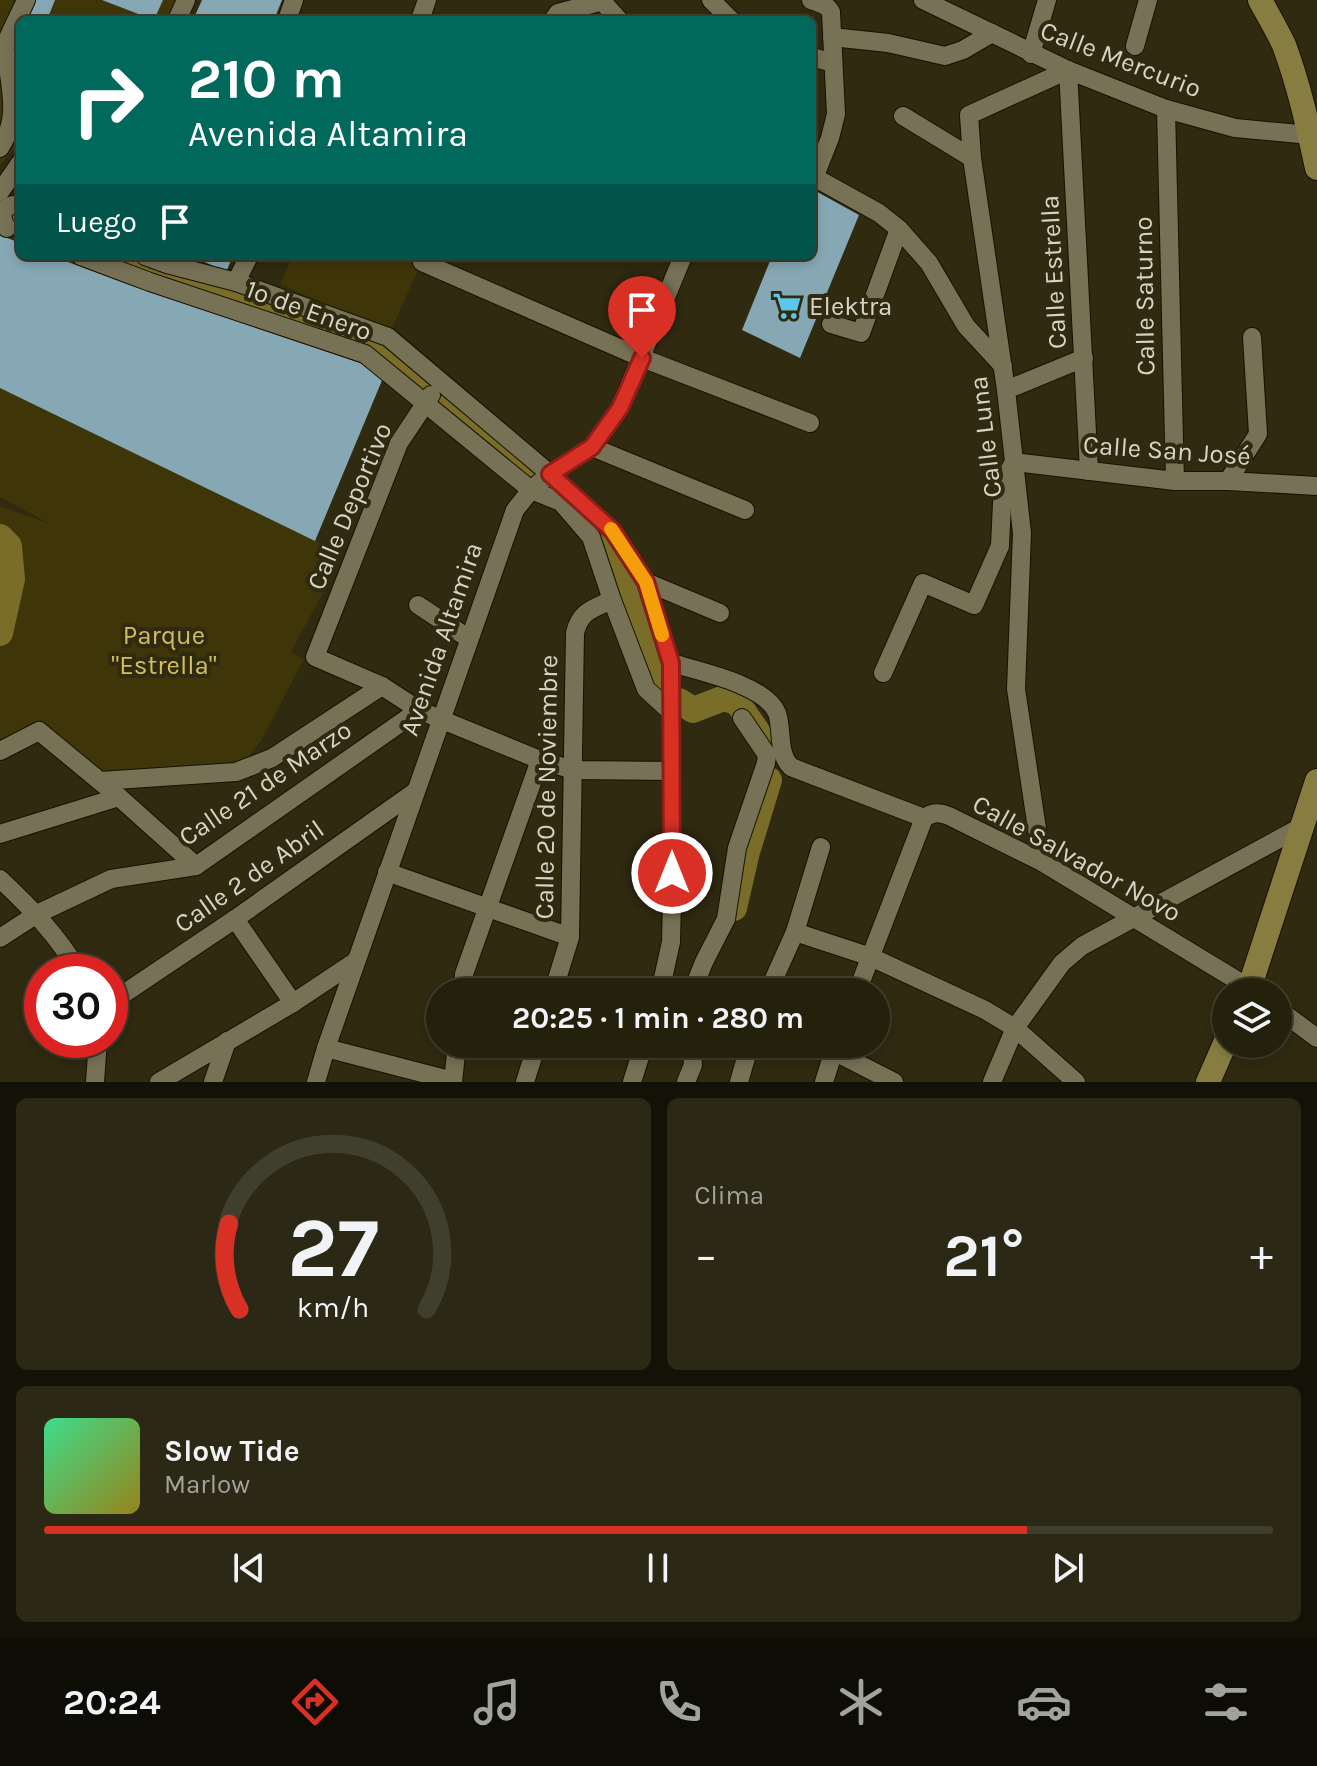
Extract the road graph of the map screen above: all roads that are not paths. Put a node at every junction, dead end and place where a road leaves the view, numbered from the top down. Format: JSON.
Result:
{"nodes":[{"id":1,"x":711,"y":0,"type":"edge"},
{"id":2,"x":811,"y":0,"type":"edge"},
{"id":3,"x":923,"y":0,"type":"edge"},
{"id":4,"x":1047,"y":0,"type":"edge"},
{"id":5,"x":1148,"y":0,"type":"edge"},
{"id":6,"x":1260,"y":0,"type":"edge"},
{"id":7,"x":602,"y":1,"type":"edge"},
{"id":8,"x":556,"y":16,"type":"edge"},
{"id":9,"x":615,"y":16,"type":"edge"},
{"id":10,"x":727,"y":16,"type":"edge"},
{"id":11,"x":16,"y":22,"type":"edge"},
{"id":12,"x":992,"y":33,"type":"junction"},
{"id":13,"x":832,"y":37,"type":"junction"},
{"id":14,"x":1135,"y":46,"type":"dead end"},
{"id":15,"x":1031,"y":54,"type":"junction"},
{"id":16,"x":816,"y":58,"type":"edge"},
{"id":17,"x":833,"y":63,"type":"junction"},
{"id":18,"x":1068,"y":70,"type":"junction"},
{"id":19,"x":1166,"y":109,"type":"junction"},
{"id":20,"x":903,"y":116,"type":"dead end"},
{"id":21,"x":1310,"y":135,"type":"junction"},
{"id":22,"x":0,"y":148,"type":"edge"},
{"id":23,"x":972,"y":158,"type":"junction"},
{"id":24,"x":1317,"y":167,"type":"edge"},
{"id":25,"x":816,"y":170,"type":"edge"},
{"id":26,"x":16,"y":176,"type":"edge"},
{"id":27,"x":816,"y":179,"type":"edge"},
{"id":28,"x":8,"y":201,"type":"edge"},
{"id":29,"x":9,"y":228,"type":"edge"},
{"id":30,"x":899,"y":229,"type":"junction"},
{"id":31,"x":92,"y":260,"type":"edge"},
{"id":32,"x":168,"y":260,"type":"edge"},
{"id":33,"x":247,"y":260,"type":"edge"},
{"id":34,"x":676,"y":260,"type":"edge"},
{"id":35,"x":422,"y":262,"type":"dead end"},
{"id":36,"x":236,"y":282,"type":"junction"},
{"id":37,"x":831,"y":324,"type":"dead end"},
{"id":38,"x":1252,"y":337,"type":"dead end"},
{"id":39,"x":642,"y":358,"type":"junction"},
{"id":40,"x":1084,"y":358,"type":"junction"},
{"id":41,"x":1003,"y":366,"type":"junction"},
{"id":42,"x":1006,"y":390,"type":"junction"},
{"id":43,"x":434,"y":392,"type":"junction"},
{"id":44,"x":810,"y":423,"type":"dead end"},
{"id":45,"x":592,"y":447,"type":"junction"},
{"id":46,"x":1014,"y":462,"type":"junction"},
{"id":47,"x":1089,"y":471,"type":"junction"},
{"id":48,"x":550,"y":474,"type":"junction"},
{"id":49,"x":1175,"y":481,"type":"junction"},
{"id":50,"x":1228,"y":481,"type":"junction"},
{"id":51,"x":1317,"y":486,"type":"edge"},
{"id":52,"x":531,"y":490,"type":"junction"},
{"id":53,"x":745,"y":510,"type":"dead end"},
{"id":54,"x":646,"y":582,"type":"junction"},
{"id":55,"x":612,"y":600,"type":"junction"},
{"id":56,"x":418,"y":605,"type":"dead end"},
{"id":57,"x":720,"y":613,"type":"dead end"},
{"id":58,"x":468,"y":638,"type":"junction"},
{"id":59,"x":671,"y":663,"type":"junction"},
{"id":60,"x":883,"y":673,"type":"dead end"},
{"id":61,"x":382,"y":686,"type":"junction"},
{"id":62,"x":419,"y":710,"type":"junction"},
{"id":63,"x":670,"y":711,"type":"junction"},
{"id":64,"x":742,"y":718,"type":"dead end"},
{"id":65,"x":440,"y":719,"type":"junction"},
{"id":66,"x":0,"y":751,"type":"edge"},
{"id":67,"x":540,"y":760,"type":"junction"},
{"id":68,"x":573,"y":770,"type":"junction"},
{"id":69,"x":672,"y":771,"type":"junction"},
{"id":70,"x":100,"y":781,"type":"junction"},
{"id":71,"x":1317,"y":781,"type":"edge"},
{"id":72,"x":416,"y":791,"type":"junction"},
{"id":73,"x":119,"y":797,"type":"junction"},
{"id":74,"x":924,"y":818,"type":"junction"},
{"id":75,"x":1301,"y":827,"type":"junction"},
{"id":76,"x":0,"y":834,"type":"edge"},
{"id":77,"x":821,"y":847,"type":"dead end"},
{"id":78,"x":1042,"y":862,"type":"junction"},
{"id":79,"x":196,"y":866,"type":"junction"},
{"id":80,"x":387,"y":872,"type":"junction"},
{"id":81,"x":0,"y":879,"type":"edge"},
{"id":82,"x":486,"y":909,"type":"junction"},
{"id":83,"x":37,"y":914,"type":"junction"},
{"id":84,"x":1135,"y":918,"type":"junction"},
{"id":85,"x":235,"y":919,"type":"junction"},
{"id":86,"x":795,"y":932,"type":"junction"},
{"id":87,"x":570,"y":937,"type":"junction"},
{"id":88,"x":0,"y":938,"type":"edge"},
{"id":89,"x":68,"y":954,"type":"edge"},
{"id":90,"x":871,"y":957,"type":"junction"},
{"id":91,"x":356,"y":961,"type":"junction"},
{"id":92,"x":464,"y":978,"type":"edge"},
{"id":93,"x":557,"y":978,"type":"edge"},
{"id":94,"x":663,"y":978,"type":"edge"},
{"id":95,"x":698,"y":978,"type":"edge"},
{"id":96,"x":774,"y":978,"type":"edge"},
{"id":97,"x":863,"y":978,"type":"edge"},
{"id":98,"x":1230,"y":978,"type":"edge"},
{"id":99,"x":1255,"y":978,"type":"edge"},
{"id":100,"x":128,"y":991,"type":"edge"},
{"id":101,"x":293,"y":1003,"type":"junction"},
{"id":102,"x":1292,"y":1019,"type":"edge"},
{"id":103,"x":1015,"y":1028,"type":"junction"},
{"id":104,"x":1317,"y":1038,"type":"edge"},
{"id":105,"x":227,"y":1041,"type":"junction"},
{"id":106,"x":326,"y":1048,"type":"junction"},
{"id":107,"x":97,"y":1058,"type":"edge"},
{"id":108,"x":456,"y":1058,"type":"edge"},
{"id":109,"x":533,"y":1058,"type":"edge"},
{"id":110,"x":640,"y":1058,"type":"edge"},
{"id":111,"x":692,"y":1058,"type":"edge"},
{"id":112,"x":746,"y":1058,"type":"edge"},
{"id":113,"x":831,"y":1058,"type":"edge"},
{"id":114,"x":852,"y":1058,"type":"edge"},
{"id":115,"x":1219,"y":1058,"type":"edge"},
{"id":116,"x":95,"y":1082,"type":"edge"},
{"id":117,"x":159,"y":1082,"type":"edge"},
{"id":118,"x":213,"y":1082,"type":"edge"},
{"id":119,"x":316,"y":1082,"type":"edge"},
{"id":120,"x":453,"y":1082,"type":"edge"},
{"id":121,"x":525,"y":1082,"type":"edge"},
{"id":122,"x":632,"y":1082,"type":"edge"},
{"id":123,"x":686,"y":1082,"type":"edge"},
{"id":124,"x":739,"y":1082,"type":"edge"},
{"id":125,"x":824,"y":1082,"type":"edge"},
{"id":126,"x":894,"y":1082,"type":"edge"},
{"id":127,"x":992,"y":1082,"type":"edge"},
{"id":128,"x":1076,"y":1082,"type":"edge"},
{"id":129,"x":1208,"y":1082,"type":"edge"}],
"edges":[{"from":1,"to":10,"type":"street"},
{"from":2,"to":13,"type":"street"},
{"from":3,"to":12,"type":"street","name":"Calle Mercurio"},
{"from":4,"to":15,"type":"street"},
{"from":5,"to":14,"type":"street"},
{"from":6,"to":21,"type":"main road"},
{"from":7,"to":8,"type":"street"},
{"from":7,"to":9,"type":"street"},
{"from":11,"to":22,"type":"street"},
{"from":12,"to":13,"type":"street"},
{"from":12,"to":15,"type":"street","name":"Calle Mercurio"},
{"from":13,"to":17,"type":"street"},
{"from":15,"to":18,"type":"street","name":"Calle Mercurio"},
{"from":16,"to":17,"type":"street"},
{"from":17,"to":25,"type":"street"},
{"from":18,"to":19,"type":"street","name":"Calle Mercurio"},
{"from":18,"to":23,"type":"street","name":"Calle Luna"},
{"from":18,"to":40,"type":"street","name":"Calle Estrella"},
{"from":19,"to":21,"type":"street","name":"Calle Mercurio"},
{"from":19,"to":49,"type":"street","name":"Calle Saturno"},
{"from":20,"to":23,"type":"street"},
{"from":21,"to":24,"type":"main road"},
{"from":23,"to":41,"type":"street","name":"Calle Luna"},
{"from":26,"to":28,"type":"street"},
{"from":27,"to":30,"type":"street"},
{"from":28,"to":29,"type":"street"},
{"from":30,"to":37,"type":"street"},
{"from":30,"to":41,"type":"street"},
{"from":31,"to":43,"type":"street","name":"1o de Enero"},
{"from":32,"to":36,"type":"street"},
{"from":33,"to":36,"type":"street"},
{"from":34,"to":39,"type":"street","name":"Avenida Altamira"},
{"from":35,"to":39,"type":"street"},
{"from":36,"to":43,"type":"street"},
{"from":38,"to":50,"type":"street"},
{"from":39,"to":44,"type":"street"},
{"from":39,"to":45,"type":"street","name":"Avenida Altamira"},
{"from":40,"to":42,"type":"street"},
{"from":40,"to":47,"type":"street","name":"Calle Estrella"},
{"from":41,"to":42,"type":"street","name":"Calle Luna"},
{"from":42,"to":46,"type":"street","name":"Calle Luna"},
{"from":43,"to":48,"type":"street"},
{"from":43,"to":52,"type":"street","name":"1o de Enero"},
{"from":43,"to":61,"type":"street","name":"Calle Deportivo"},
{"from":45,"to":48,"type":"street","name":"Avenida Altamira"},
{"from":45,"to":53,"type":"street"},
{"from":46,"to":47,"type":"street","name":"Calle San José"},
{"from":46,"to":60,"type":"street"},
{"from":46,"to":78,"type":"street","name":"Calle Luna"},
{"from":47,"to":49,"type":"street","name":"Calle San José"},
{"from":48,"to":52,"type":"street","name":"Avenida Altamira"},
{"from":48,"to":54,"type":"street"},
{"from":49,"to":50,"type":"street","name":"Calle San José"},
{"from":50,"to":51,"type":"street","name":"Calle San José"},
{"from":52,"to":55,"type":"street","name":"1o de Enero"},
{"from":52,"to":58,"type":"street","name":"Avenida Altamira"},
{"from":54,"to":57,"type":"street"},
{"from":54,"to":59,"type":"street"},
{"from":55,"to":63,"type":"street","name":"1o de Enero"},
{"from":55,"to":68,"type":"street","name":"Calle 20 de Noviembre"},
{"from":56,"to":58,"type":"street"},
{"from":58,"to":65,"type":"street","name":"Avenida Altamira"},
{"from":59,"to":63,"type":"street"},
{"from":59,"to":74,"type":"street","name":"Calle Salvador Novo"},
{"from":61,"to":62,"type":"street"},
{"from":61,"to":70,"type":"street"},
{"from":62,"to":65,"type":"street"},
{"from":62,"to":79,"type":"street","name":"Calle 21 de Marzo"},
{"from":63,"to":69,"type":"street"},
{"from":64,"to":95,"type":"street"},
{"from":65,"to":67,"type":"street"},
{"from":65,"to":72,"type":"street","name":"Avenida Altamira"},
{"from":66,"to":70,"type":"street"},
{"from":67,"to":68,"type":"street"},
{"from":67,"to":82,"type":"street"},
{"from":68,"to":69,"type":"street"},
{"from":68,"to":87,"type":"street","name":"Calle 20 de Noviembre"},
{"from":69,"to":94,"type":"street"},
{"from":70,"to":73,"type":"street"},
{"from":71,"to":75,"type":"main road"},
{"from":72,"to":80,"type":"street","name":"Avenida Altamira"},
{"from":72,"to":85,"type":"street","name":"Calle 2 de Abril"},
{"from":73,"to":76,"type":"street"},
{"from":73,"to":79,"type":"street"},
{"from":74,"to":78,"type":"street","name":"Calle Salvador Novo"},
{"from":74,"to":90,"type":"street"},
{"from":75,"to":84,"type":"street"},
{"from":75,"to":99,"type":"main road"},
{"from":77,"to":86,"type":"street"},
{"from":78,"to":84,"type":"street","name":"Calle Salvador Novo"},
{"from":79,"to":83,"type":"street","name":"Calle 21 de Marzo"},
{"from":80,"to":82,"type":"street"},
{"from":80,"to":91,"type":"street","name":"Avenida Altamira"},
{"from":81,"to":83,"type":"street"},
{"from":82,"to":87,"type":"street"},
{"from":82,"to":92,"type":"street"},
{"from":83,"to":88,"type":"street","name":"Calle 21 de Marzo"},
{"from":83,"to":89,"type":"street"},
{"from":84,"to":98,"type":"street","name":"Calle Salvador Novo"},
{"from":84,"to":103,"type":"street"},
{"from":85,"to":100,"type":"street","name":"Calle 2 de Abril"},
{"from":85,"to":101,"type":"street"},
{"from":86,"to":90,"type":"street"},
{"from":86,"to":96,"type":"street"},
{"from":87,"to":93,"type":"street","name":"Calle 20 de Noviembre"},
{"from":90,"to":97,"type":"street"},
{"from":90,"to":103,"type":"street"},
{"from":91,"to":101,"type":"street"},
{"from":91,"to":106,"type":"street","name":"Avenida Altamira"},
{"from":101,"to":105,"type":"street"},
{"from":102,"to":104,"type":"street"},
{"from":103,"to":127,"type":"street"},
{"from":103,"to":128,"type":"street"},
{"from":105,"to":117,"type":"street"},
{"from":105,"to":118,"type":"street"},
{"from":106,"to":119,"type":"street","name":"Avenida Altamira"},
{"from":106,"to":120,"type":"street"},
{"from":107,"to":116,"type":"street"},
{"from":108,"to":120,"type":"street"},
{"from":109,"to":121,"type":"street"},
{"from":110,"to":122,"type":"street"},
{"from":111,"to":123,"type":"street"},
{"from":112,"to":124,"type":"street"},
{"from":113,"to":125,"type":"street"},
{"from":114,"to":126,"type":"street"},
{"from":115,"to":129,"type":"main road"}]}
